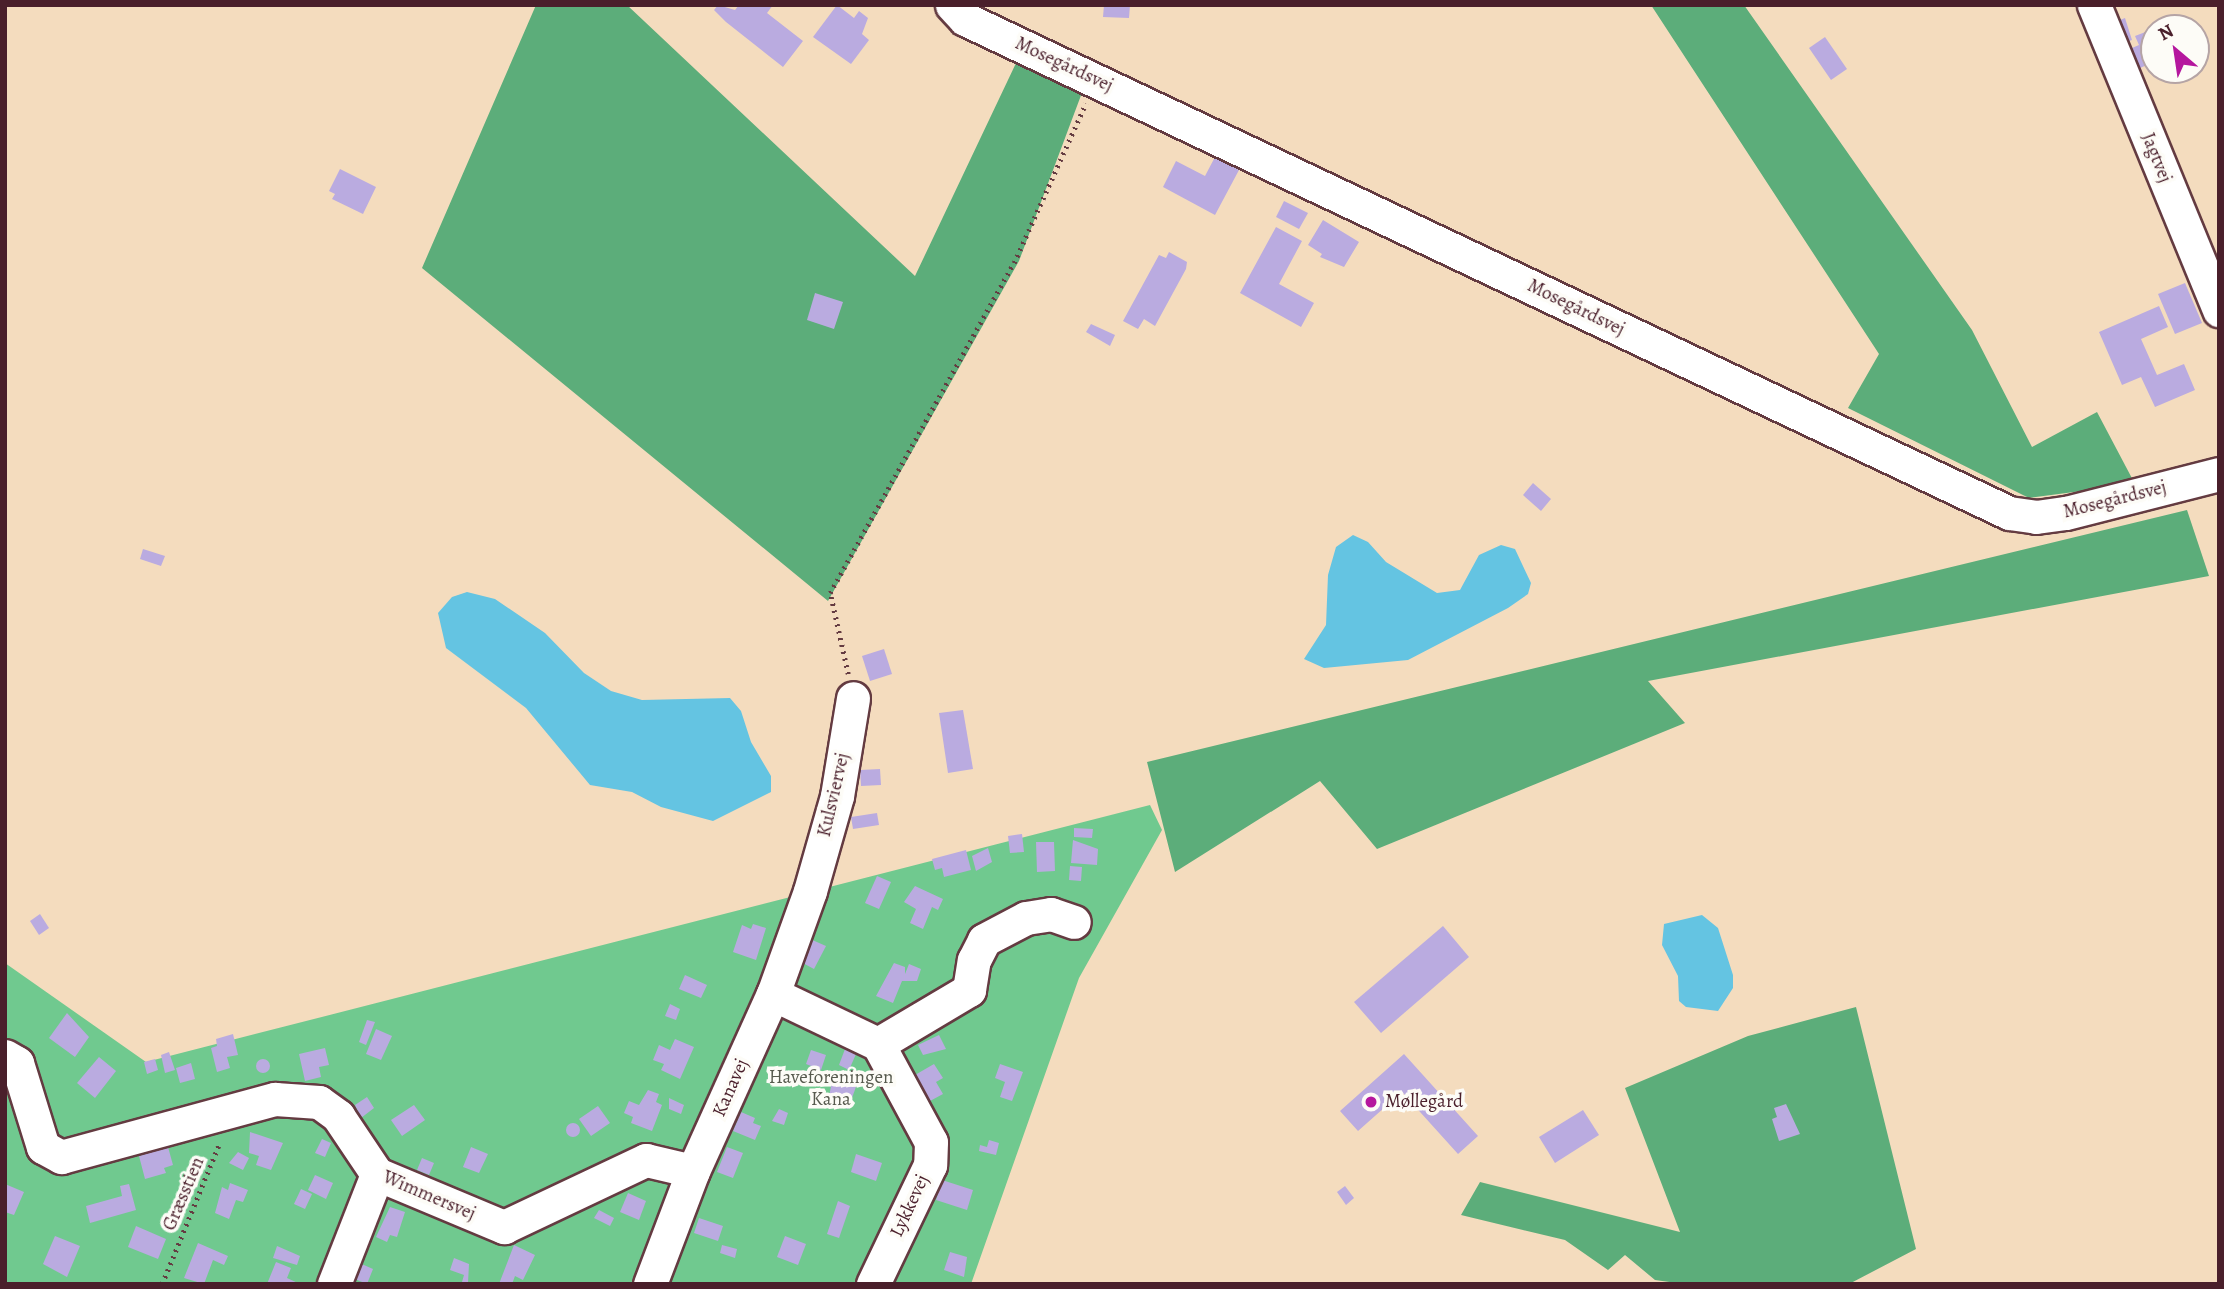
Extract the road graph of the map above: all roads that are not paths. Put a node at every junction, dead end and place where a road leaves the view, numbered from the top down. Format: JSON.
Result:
{"nodes":[{"id":1,"x":952,"y":5,"type":"edge"},
{"id":2,"x":2094,"y":5,"type":"edge"},
{"id":3,"x":2219,"y":310,"type":"edge"},
{"id":4,"x":2219,"y":474,"type":"edge"},
{"id":5,"x":853,"y":698,"type":"road end"},
{"id":6,"x":810,"y":891,"type":"joint"},
{"id":7,"x":1074,"y":922,"type":"dead end"},
{"id":8,"x":773,"y":994,"type":"junction"},
{"id":9,"x":878,"y":1044,"type":"junction"},
{"id":10,"x":5,"y":1056,"type":"edge"},
{"id":11,"x":693,"y":1171,"type":"junction"},
{"id":12,"x":377,"y":1174,"type":"junction"},
{"id":13,"x":334,"y":1284,"type":"edge"},
{"id":14,"x":650,"y":1284,"type":"edge"},
{"id":15,"x":873,"y":1284,"type":"edge"}],
"edges":[{"from":1,"to":4,"type":"street","name":"Mosegårdsvej"},
{"from":2,"to":3,"type":"street","name":"Jagtvej"},
{"from":5,"to":6,"type":"street","name":"Kulsviervej"},
{"from":6,"to":8,"type":"street","name":"Kanavej"},
{"from":7,"to":9,"type":"street"},
{"from":8,"to":9,"type":"street"},
{"from":8,"to":11,"type":"street","name":"Kanavej"},
{"from":9,"to":15,"type":"street","name":"Lykkevej"},
{"from":10,"to":12,"type":"street","name":"Wimmersvej"},
{"from":11,"to":12,"type":"street","name":"Wimmersvej"},
{"from":11,"to":14,"type":"street","name":"Kanavej"},
{"from":12,"to":13,"type":"street"}]}
